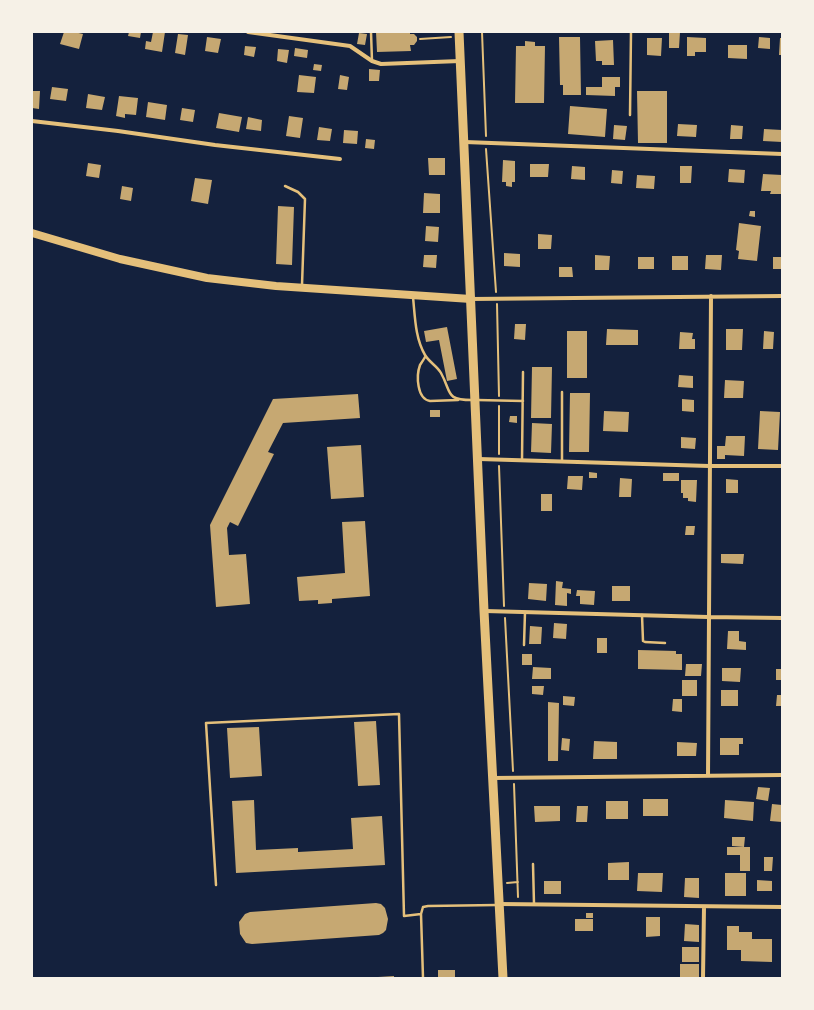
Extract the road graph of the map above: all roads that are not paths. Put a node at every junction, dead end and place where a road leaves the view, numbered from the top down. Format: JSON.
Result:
{"nodes":[{"id":1,"x":248,"y":32,"type":"edge"},
{"id":2,"x":372,"y":32,"type":"edge"},
{"id":3,"x":632,"y":32,"type":"edge"},
{"id":4,"x":460,"y":34,"type":"edge"},
{"id":5,"x":372,"y":61,"type":"junction"},
{"id":6,"x":460,"y":61,"type":"junction"},
{"id":7,"x":630,"y":115,"type":"dead end"},
{"id":8,"x":32,"y":121,"type":"edge"},
{"id":9,"x":465,"y":142,"type":"junction"},
{"id":10,"x":782,"y":154,"type":"edge"},
{"id":11,"x":340,"y":159,"type":"dead end"},
{"id":12,"x":285,"y":186,"type":"dead end"},
{"id":13,"x":32,"y":233,"type":"edge"},
{"id":14,"x":302,"y":288,"type":"junction"},
{"id":15,"x":413,"y":296,"type":"junction"},
{"id":16,"x":711,"y":296,"type":"junction"},
{"id":17,"x":782,"y":296,"type":"edge"},
{"id":18,"x":471,"y":300,"type":"junction"},
{"id":19,"x":425,"y":357,"type":"junction"},
{"id":20,"x":523,"y":372,"type":"dead end"},
{"id":21,"x":562,"y":392,"type":"dead end"},
{"id":22,"x":460,"y":400,"type":"junction"},
{"id":23,"x":476,"y":400,"type":"junction"},
{"id":24,"x":523,"y":401,"type":"junction"},
{"id":25,"x":479,"y":459,"type":"junction"},
{"id":26,"x":522,"y":460,"type":"junction"},
{"id":27,"x":562,"y":462,"type":"junction"},
{"id":28,"x":709,"y":466,"type":"junction"},
{"id":29,"x":782,"y":466,"type":"edge"},
{"id":30,"x":484,"y":611,"type":"junction"},
{"id":31,"x":525,"y":612,"type":"junction"},
{"id":32,"x":642,"y":615,"type":"junction"},
{"id":33,"x":708,"y":617,"type":"junction"},
{"id":34,"x":782,"y":618,"type":"edge"},
{"id":35,"x":665,"y":643,"type":"dead end"},
{"id":36,"x":524,"y":645,"type":"dead end"},
{"id":37,"x":782,"y":775,"type":"edge"},
{"id":38,"x":708,"y":776,"type":"junction"},
{"id":39,"x":493,"y":778,"type":"junction"},
{"id":40,"x":533,"y":864,"type":"dead end"},
{"id":41,"x":216,"y":885,"type":"dead end"},
{"id":42,"x":499,"y":904,"type":"junction"},
{"id":43,"x":534,"y":905,"type":"junction"},
{"id":44,"x":704,"y":907,"type":"junction"},
{"id":45,"x":782,"y":907,"type":"edge"},
{"id":46,"x":421,"y":914,"type":"junction"},
{"id":47,"x":423,"y":978,"type":"edge"},
{"id":48,"x":503,"y":978,"type":"edge"},
{"id":49,"x":703,"y":978,"type":"edge"}],
"edges":[{"from":1,"to":5,"type":"street"},
{"from":2,"to":5,"type":"lane"},
{"from":3,"to":7,"type":"lane"},
{"from":4,"to":6,"type":"highway"},
{"from":5,"to":6,"type":"street"},
{"from":6,"to":9,"type":"highway"},
{"from":8,"to":11,"type":"street"},
{"from":9,"to":10,"type":"street"},
{"from":9,"to":18,"type":"highway"},
{"from":12,"to":14,"type":"lane"},
{"from":13,"to":14,"type":"main road"},
{"from":14,"to":15,"type":"main road"},
{"from":15,"to":18,"type":"main road"},
{"from":15,"to":19,"type":"lane"},
{"from":16,"to":17,"type":"street"},
{"from":16,"to":18,"type":"street"},
{"from":16,"to":28,"type":"street"},
{"from":18,"to":23,"type":"highway"},
{"from":19,"to":22,"type":"lane"},
{"from":19,"to":22,"type":"lane"},
{"from":20,"to":24,"type":"lane"},
{"from":21,"to":27,"type":"lane"},
{"from":22,"to":23,"type":"lane"},
{"from":23,"to":24,"type":"lane"},
{"from":23,"to":25,"type":"highway"},
{"from":24,"to":26,"type":"lane"},
{"from":25,"to":26,"type":"street"},
{"from":25,"to":30,"type":"highway"},
{"from":26,"to":27,"type":"street"},
{"from":27,"to":28,"type":"street"},
{"from":28,"to":29,"type":"street"},
{"from":28,"to":33,"type":"street"},
{"from":30,"to":31,"type":"street"},
{"from":30,"to":39,"type":"highway"},
{"from":31,"to":32,"type":"street"},
{"from":31,"to":36,"type":"lane"},
{"from":32,"to":33,"type":"street"},
{"from":32,"to":35,"type":"lane"},
{"from":33,"to":34,"type":"street"},
{"from":33,"to":38,"type":"street"},
{"from":37,"to":38,"type":"street"},
{"from":38,"to":39,"type":"street"},
{"from":39,"to":42,"type":"highway"},
{"from":40,"to":43,"type":"lane"},
{"from":41,"to":46,"type":"lane"},
{"from":42,"to":43,"type":"street"},
{"from":42,"to":46,"type":"lane"},
{"from":42,"to":48,"type":"highway"},
{"from":43,"to":44,"type":"street"},
{"from":44,"to":45,"type":"street"},
{"from":44,"to":49,"type":"street"},
{"from":46,"to":47,"type":"lane"}]}
